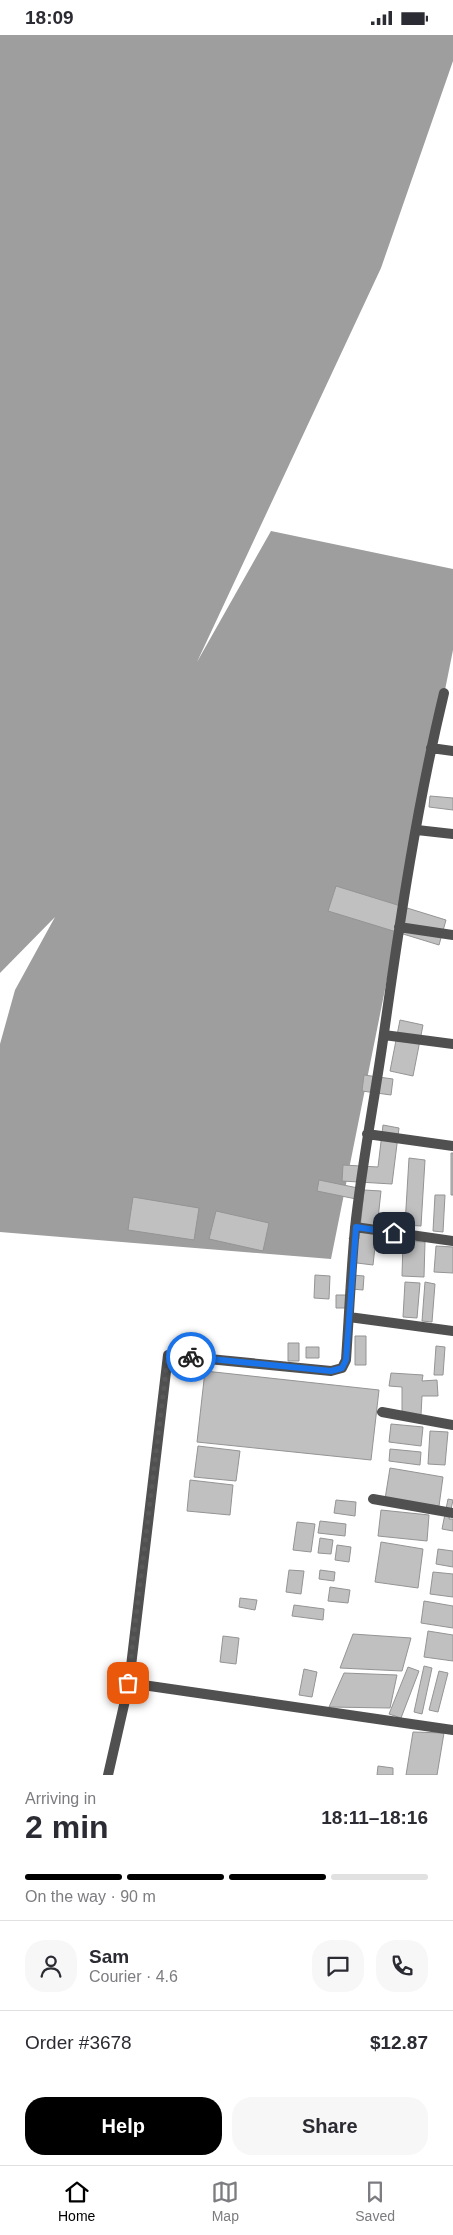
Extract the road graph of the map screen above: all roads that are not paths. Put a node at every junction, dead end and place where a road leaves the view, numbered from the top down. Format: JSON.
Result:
{"nodes":[{"id":1,"x":444,"y":693,"type":"dead end"},
{"id":2,"x":431,"y":747,"type":"junction"},
{"id":3,"x":453,"y":751,"type":"edge"},
{"id":4,"x":416,"y":830,"type":"junction"},
{"id":5,"x":453,"y":835,"type":"edge"},
{"id":6,"x":398,"y":927,"type":"junction"},
{"id":7,"x":453,"y":935,"type":"edge"},
{"id":8,"x":384,"y":1035,"type":"junction"},
{"id":9,"x":453,"y":1044,"type":"edge"},
{"id":10,"x":368,"y":1134,"type":"junction"},
{"id":11,"x":453,"y":1146,"type":"edge"},
{"id":12,"x":356,"y":1227,"type":"junction"},
{"id":13,"x":453,"y":1241,"type":"edge"},
{"id":14,"x":349,"y":1317,"type":"junction"},
{"id":15,"x":453,"y":1331,"type":"edge"},
{"id":16,"x":382,"y":1412,"type":"dead end"},
{"id":17,"x":453,"y":1425,"type":"edge"},
{"id":18,"x":373,"y":1499,"type":"dead end"},
{"id":19,"x":453,"y":1513,"type":"edge"},
{"id":20,"x":128,"y":1683,"type":"junction"},
{"id":21,"x":453,"y":1730,"type":"edge"},
{"id":22,"x":108,"y":1775,"type":"edge"}],
"edges":[{"from":1,"to":2,"type":"street"},
{"from":2,"to":3,"type":"street"},
{"from":2,"to":4,"type":"street"},
{"from":4,"to":5,"type":"street"},
{"from":4,"to":6,"type":"street"},
{"from":6,"to":7,"type":"street"},
{"from":6,"to":8,"type":"street"},
{"from":8,"to":9,"type":"street"},
{"from":8,"to":10,"type":"street"},
{"from":10,"to":11,"type":"street"},
{"from":10,"to":12,"type":"street"},
{"from":12,"to":13,"type":"street"},
{"from":12,"to":14,"type":"street"},
{"from":14,"to":15,"type":"street"},
{"from":14,"to":20,"type":"street"},
{"from":16,"to":17,"type":"street"},
{"from":18,"to":19,"type":"street"},
{"from":20,"to":21,"type":"street"},
{"from":20,"to":22,"type":"street"}]}
